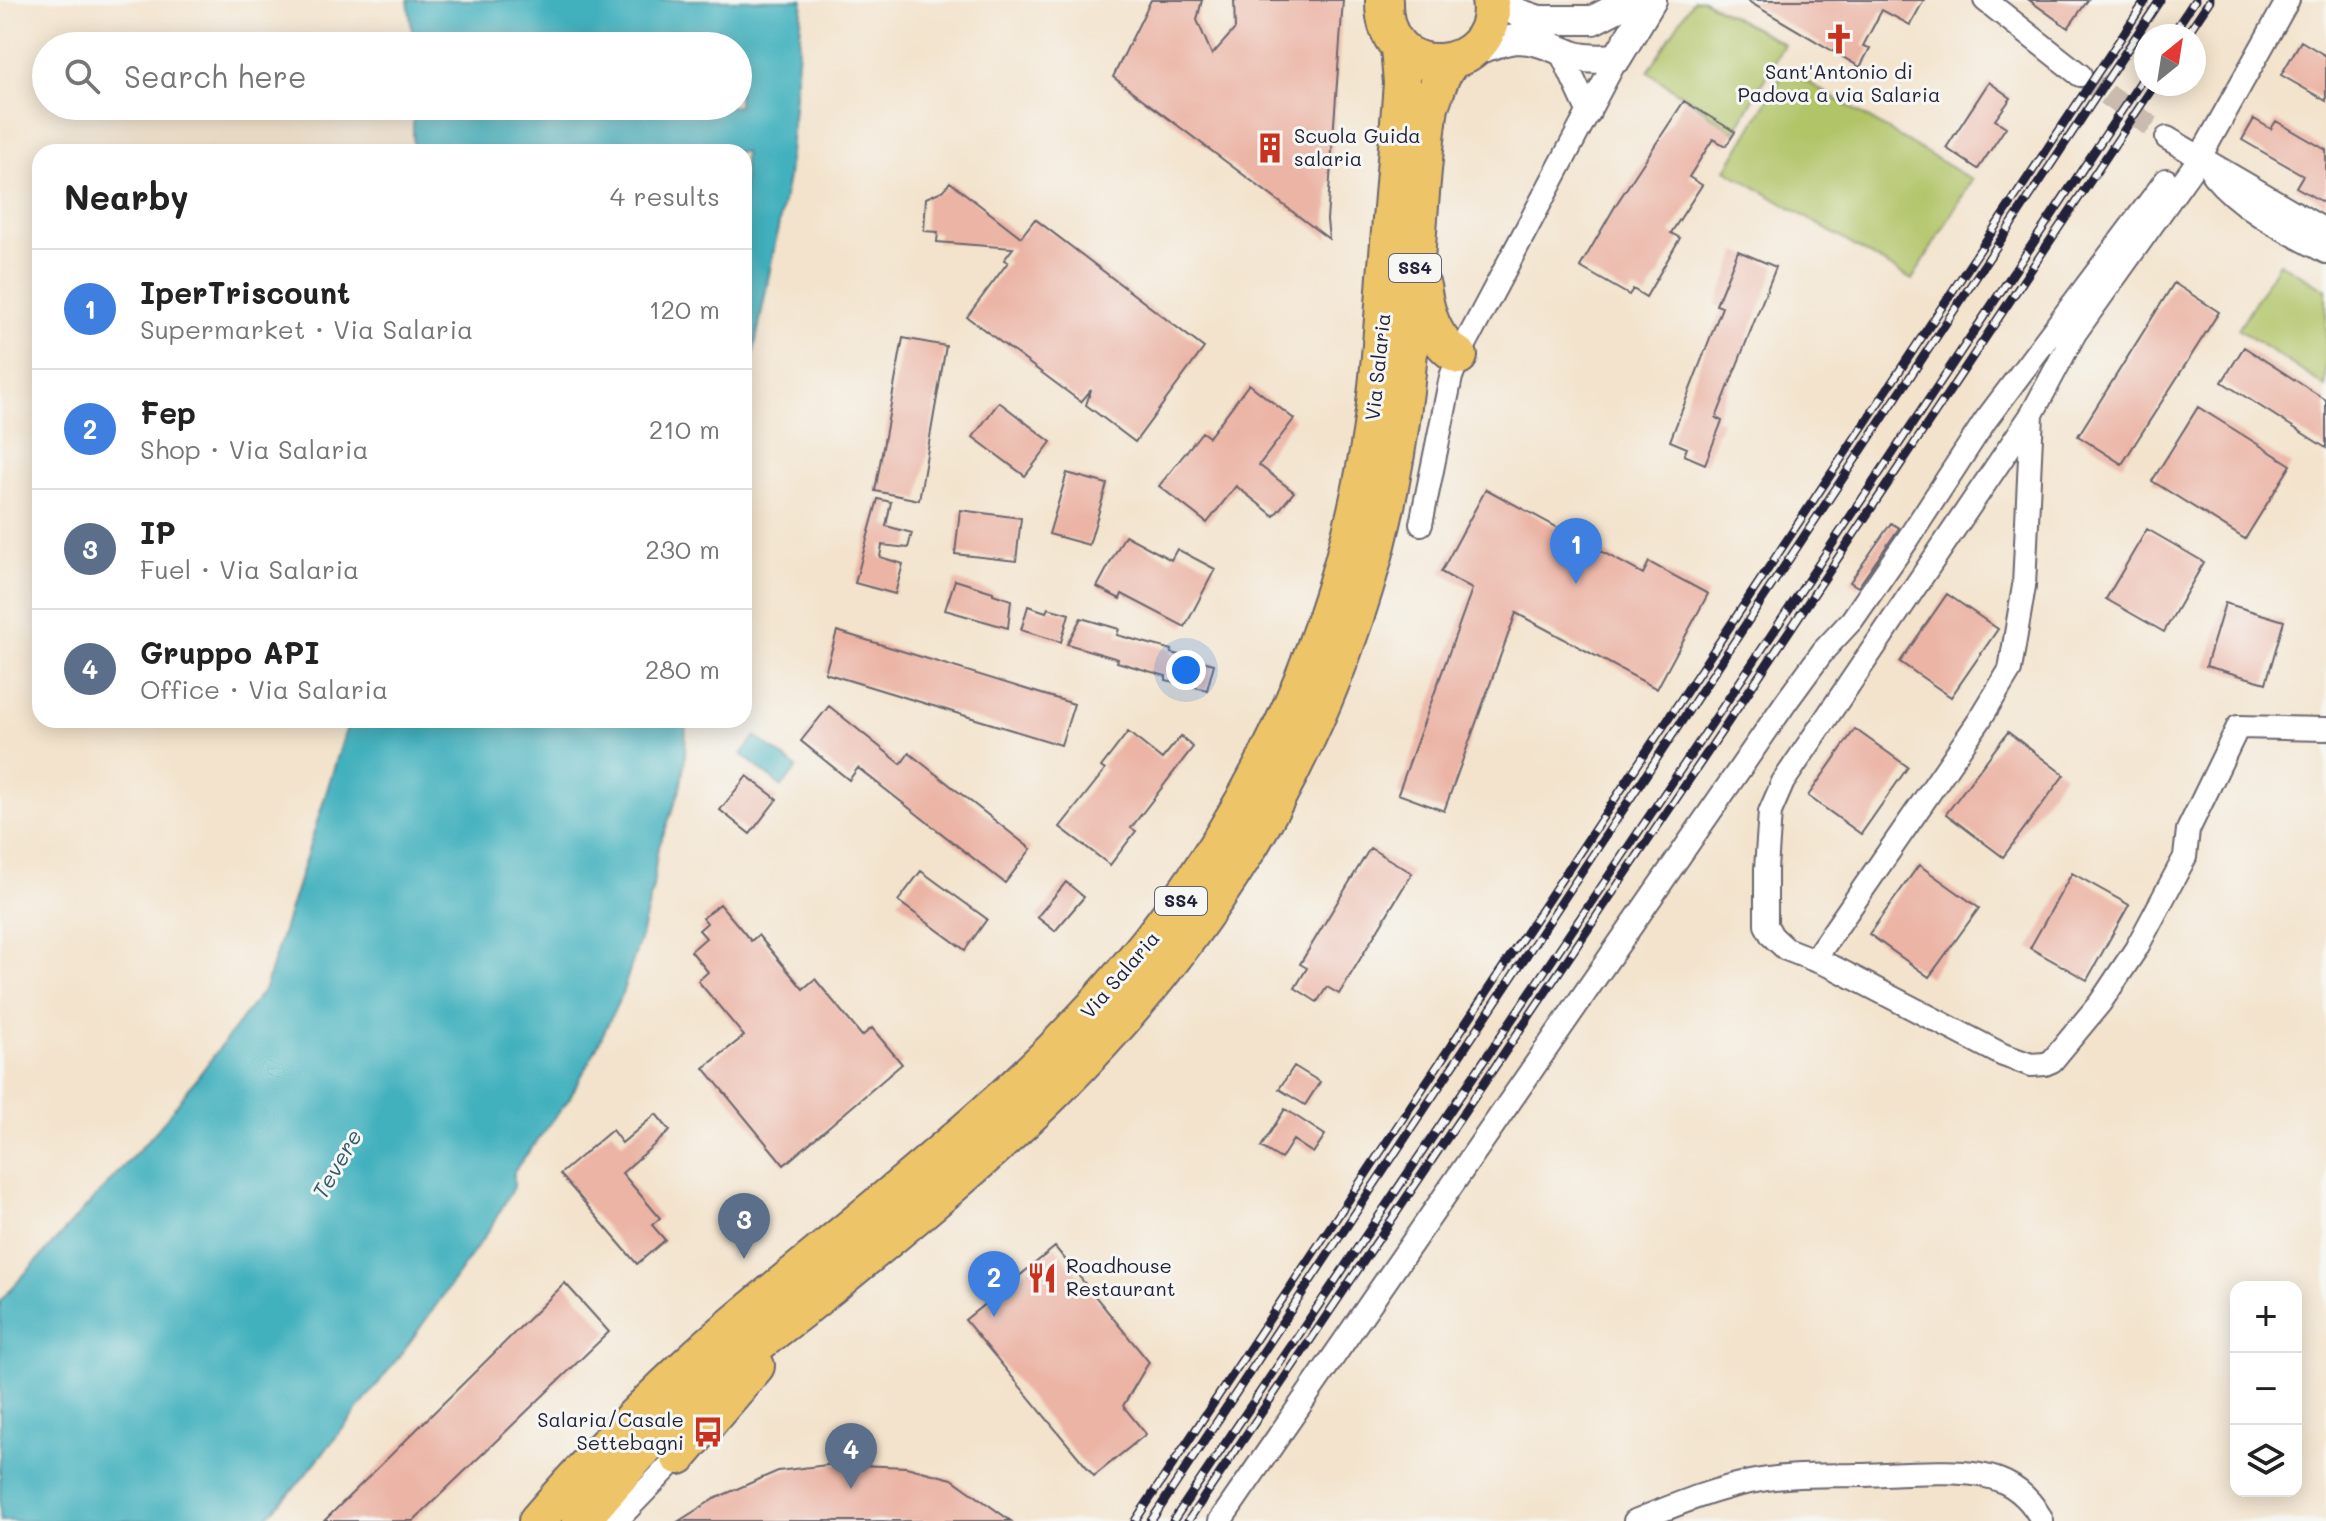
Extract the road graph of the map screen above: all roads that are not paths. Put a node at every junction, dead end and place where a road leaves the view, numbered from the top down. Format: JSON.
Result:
{"nodes":[{"id":1,"x":1384,"y":0,"type":"edge"},
{"id":2,"x":1490,"y":0,"type":"edge"},
{"id":3,"x":1500,"y":0,"type":"edge"},
{"id":4,"x":1632,"y":0,"type":"edge"},
{"id":5,"x":1652,"y":0,"type":"edge"},
{"id":6,"x":1985,"y":0,"type":"edge"},
{"id":7,"x":2288,"y":0,"type":"edge"},
{"id":8,"x":1552,"y":45,"type":"junction"},
{"id":9,"x":1399,"y":48,"type":"junction"},
{"id":10,"x":1460,"y":57,"type":"junction"},
{"id":11,"x":1617,"y":58,"type":"junction"},
{"id":12,"x":2080,"y":75,"type":"tunnel mouth"},
{"id":13,"x":1589,"y":113,"type":"junction"},
{"id":14,"x":2167,"y":138,"type":"tunnel mouth"},
{"id":15,"x":2199,"y":159,"type":"junction"},
{"id":16,"x":2326,"y":231,"type":"edge"},
{"id":17,"x":1417,"y":252,"type":"junction"},
{"id":18,"x":2326,"y":252,"type":"edge"},
{"id":19,"x":1459,"y":356,"type":"junction"},
{"id":20,"x":2032,"y":414,"type":"junction"},
{"id":21,"x":1421,"y":524,"type":"dead end"},
{"id":22,"x":2326,"y":729,"type":"edge"},
{"id":23,"x":1814,"y":960,"type":"junction"},
{"id":24,"x":809,"y":1304,"type":"junction"},
{"id":25,"x":679,"y":1456,"type":"joint"},
{"id":26,"x":537,"y":1521,"type":"edge"},
{"id":27,"x":580,"y":1521,"type":"edge"},
{"id":28,"x":616,"y":1521,"type":"edge"},
{"id":29,"x":1220,"y":1521,"type":"edge"},
{"id":30,"x":1635,"y":1521,"type":"edge"},
{"id":31,"x":2042,"y":1521,"type":"edge"}],
"edges":[{"from":1,"to":9,"type":"main road"},
{"from":2,"to":10,"type":"main road","name":"Via Salaria"},
{"from":3,"to":4,"type":"street"},
{"from":5,"to":11,"type":"street"},
{"from":6,"to":12,"type":"street"},
{"from":7,"to":15,"type":"street"},
{"from":8,"to":10,"type":"street"},
{"from":8,"to":11,"type":"street"},
{"from":8,"to":13,"type":"street"},
{"from":9,"to":10,"type":"main road"},
{"from":9,"to":26,"type":"main road","name":"Via Salaria","number":"SS4"},
{"from":10,"to":17,"type":"main road","name":"Via Salaria","number":"SS4"},
{"from":11,"to":13,"type":"street"},
{"from":13,"to":19,"type":"street"},
{"from":14,"to":15,"type":"street"},
{"from":15,"to":16,"type":"street"},
{"from":15,"to":18,"type":"street"},
{"from":15,"to":20,"type":"street"},
{"from":15,"to":29,"type":"street"},
{"from":17,"to":19,"type":"main road"},
{"from":17,"to":24,"type":"main road","name":"Via Salaria","number":"SS4"},
{"from":19,"to":21,"type":"street"},
{"from":20,"to":23,"type":"street"},
{"from":20,"to":23,"type":"street"},
{"from":22,"to":23,"type":"street"},
{"from":24,"to":25,"type":"main road"},
{"from":24,"to":27,"type":"main road","name":"Via Salaria","number":"SS4"},
{"from":25,"to":28,"type":"street"},
{"from":30,"to":31,"type":"street"}]}
